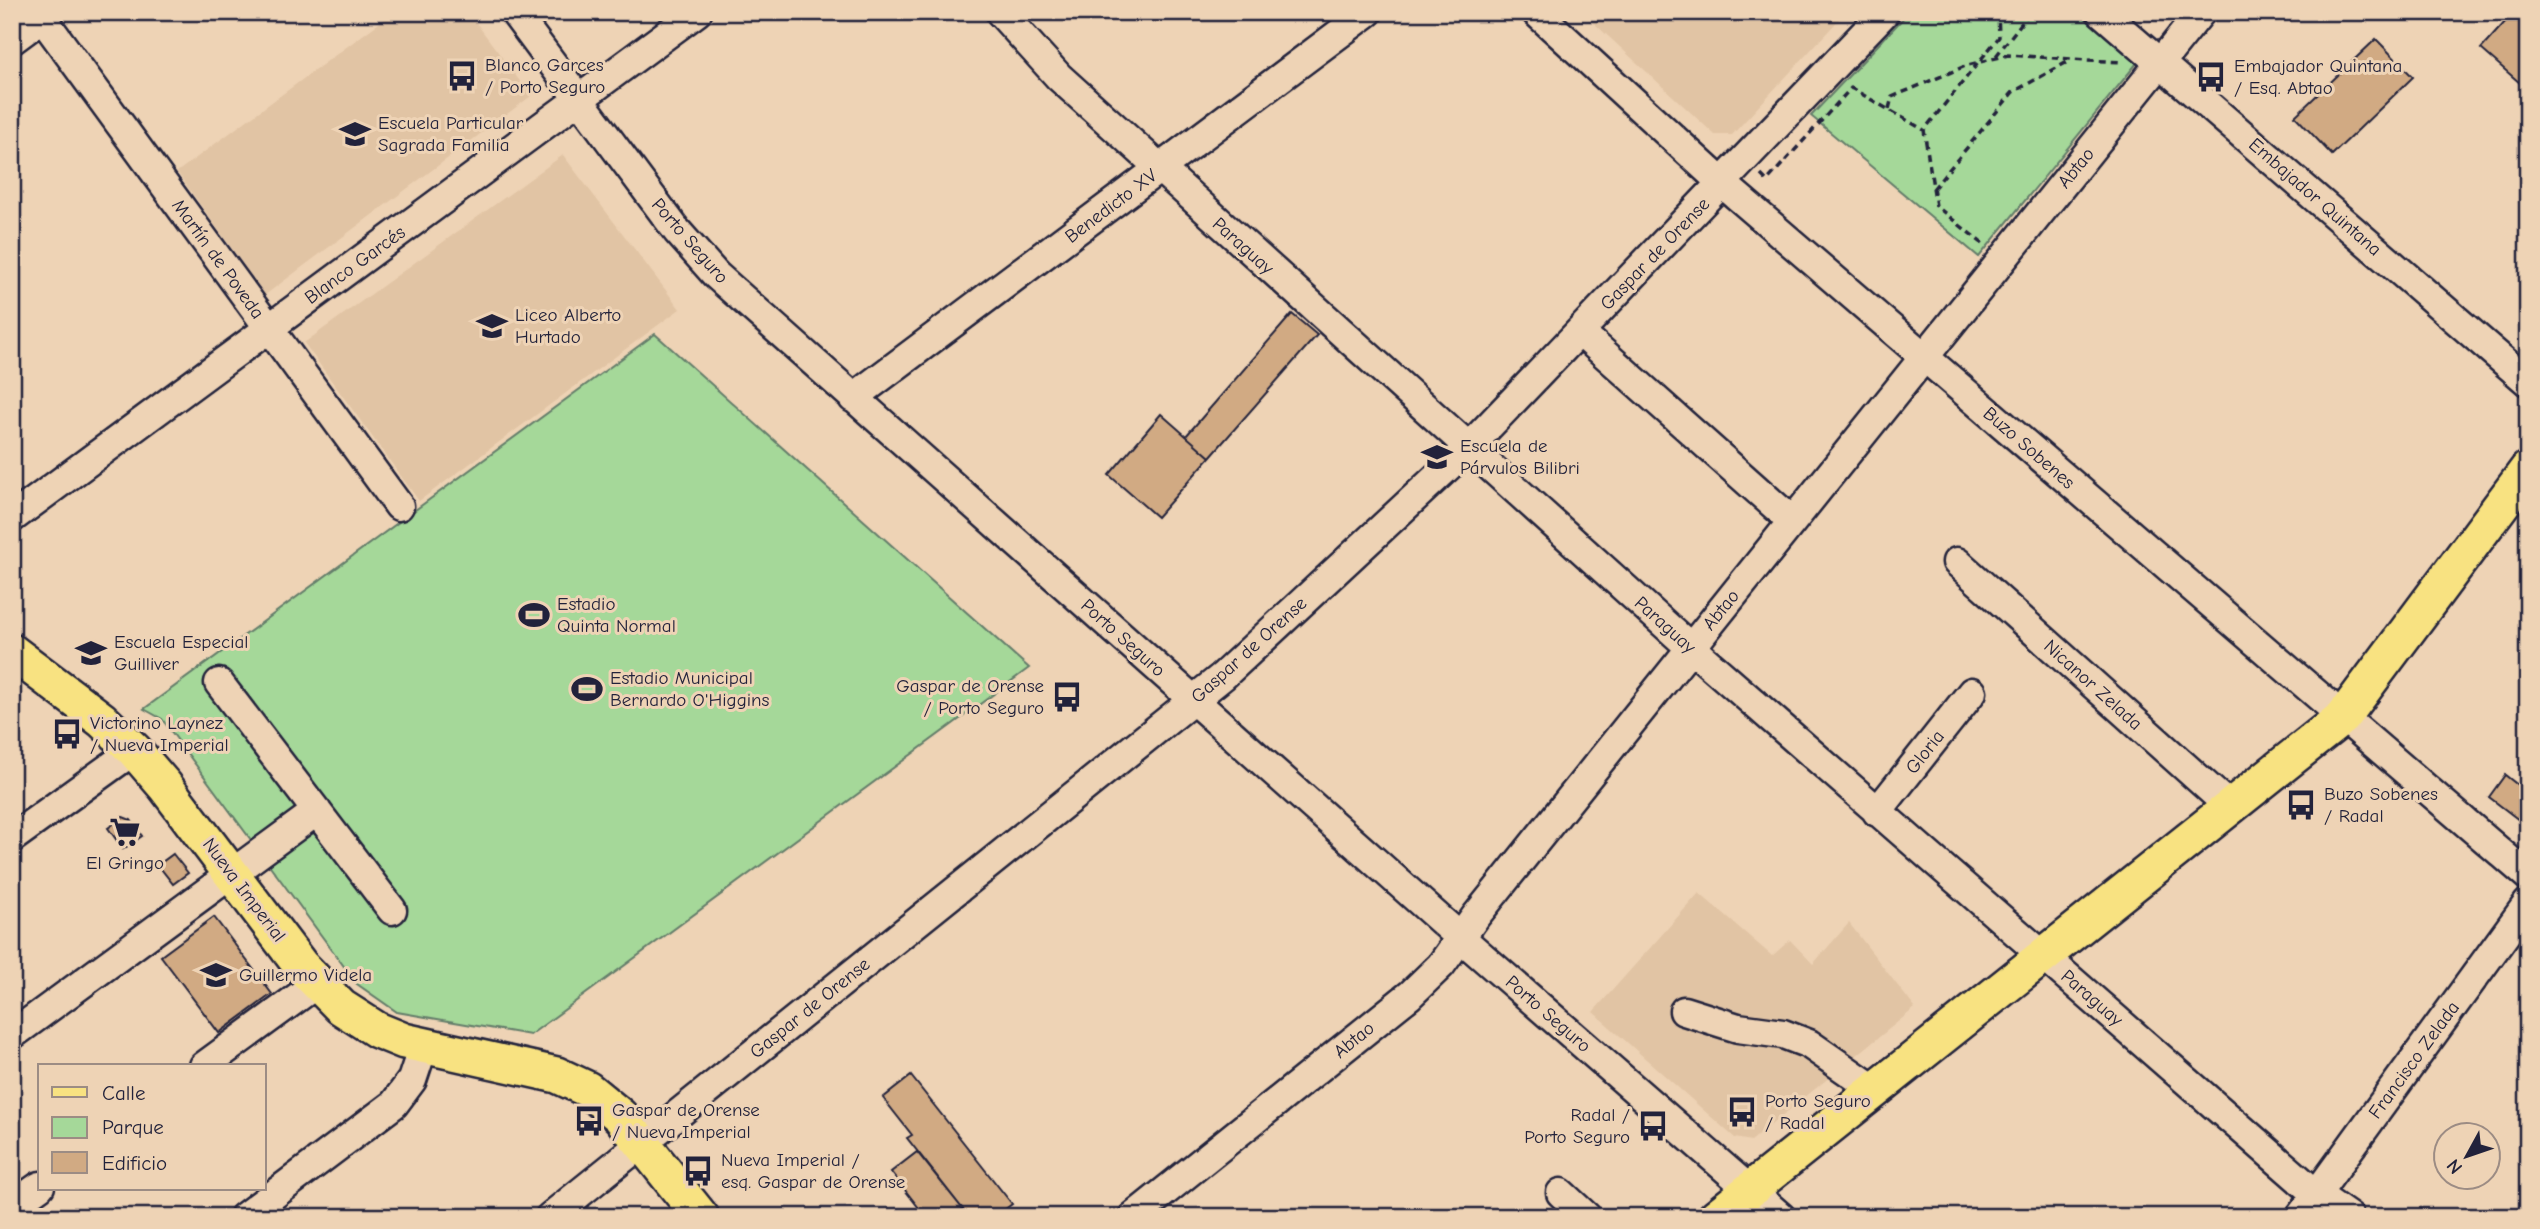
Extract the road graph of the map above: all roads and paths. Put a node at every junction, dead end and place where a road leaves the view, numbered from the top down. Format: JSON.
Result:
{"nodes":[{"id":1,"x":514,"y":12,"type":"edge"},
{"id":2,"x":697,"y":12,"type":"edge"},
{"id":3,"x":1000,"y":12,"type":"edge"},
{"id":4,"x":1368,"y":12,"type":"edge"},
{"id":5,"x":1536,"y":12,"type":"edge"},
{"id":6,"x":1885,"y":12,"type":"edge"},
{"id":7,"x":1998,"y":12,"type":"edge"},
{"id":8,"x":2030,"y":12,"type":"edge"},
{"id":9,"x":2101,"y":12,"type":"edge"},
{"id":10,"x":2201,"y":12,"type":"edge"},
{"id":11,"x":43,"y":14,"type":"edge"},
{"id":12,"x":12,"y":40,"type":"edge"},
{"id":13,"x":2154,"y":57,"type":"junction"},
{"id":14,"x":1995,"y":58,"type":"junction"},
{"id":15,"x":2072,"y":59,"type":"junction"},
{"id":16,"x":1979,"y":62,"type":"junction"},
{"id":17,"x":579,"y":100,"type":"junction"},
{"id":18,"x":1889,"y":109,"type":"junction"},
{"id":19,"x":1924,"y":130,"type":"junction"},
{"id":20,"x":1744,"y":160,"type":"junction"},
{"id":21,"x":1159,"y":170,"type":"junction"},
{"id":22,"x":1722,"y":183,"type":"junction"},
{"id":23,"x":1933,"y":190,"type":"junction"},
{"id":24,"x":2002,"y":258,"type":"junction"},
{"id":25,"x":269,"y":328,"type":"junction"},
{"id":26,"x":1580,"y":332,"type":"junction"},
{"id":27,"x":1923,"y":357,"type":"junction"},
{"id":28,"x":2528,"y":382,"type":"edge"},
{"id":29,"x":853,"y":398,"type":"junction"},
{"id":30,"x":1467,"y":449,"type":"junction"},
{"id":31,"x":2528,"y":470,"type":"edge"},
{"id":32,"x":399,"y":506,"type":"dead end"},
{"id":33,"x":12,"y":518,"type":"edge"},
{"id":34,"x":1792,"y":521,"type":"junction"},
{"id":35,"x":1957,"y":562,"type":"dead end"},
{"id":36,"x":1691,"y":648,"type":"junction"},
{"id":37,"x":12,"y":652,"type":"edge"},
{"id":38,"x":219,"y":683,"type":"dead end"},
{"id":39,"x":1972,"y":692,"type":"dead end"},
{"id":40,"x":1194,"y":700,"type":"junction"},
{"id":41,"x":2343,"y":717,"type":"junction"},
{"id":42,"x":134,"y":750,"type":"junction"},
{"id":43,"x":2230,"y":807,"type":"junction"},
{"id":44,"x":317,"y":811,"type":"junction"},
{"id":45,"x":1877,"y":812,"type":"junction"},
{"id":46,"x":12,"y":838,"type":"edge"},
{"id":47,"x":232,"y":875,"type":"junction"},
{"id":48,"x":2528,"y":876,"type":"edge"},
{"id":49,"x":2528,"y":903,"type":"edge"},
{"id":50,"x":393,"y":910,"type":"dead end"},
{"id":51,"x":1461,"y":938,"type":"junction"},
{"id":52,"x":2044,"y":957,"type":"junction"},
{"id":53,"x":316,"y":984,"type":"junction"},
{"id":54,"x":1684,"y":1011,"type":"dead end"},
{"id":55,"x":12,"y":1035,"type":"edge"},
{"id":56,"x":423,"y":1047,"type":"junction"},
{"id":57,"x":207,"y":1064,"type":"edge"},
{"id":58,"x":1875,"y":1090,"type":"junction"},
{"id":59,"x":642,"y":1142,"type":"junction"},
{"id":60,"x":38,"y":1187,"type":"edge"},
{"id":61,"x":1750,"y":1189,"type":"junction"},
{"id":62,"x":1561,"y":1193,"type":"dead end"},
{"id":63,"x":2316,"y":1194,"type":"junction"},
{"id":64,"x":12,"y":1206,"type":"edge"},
{"id":65,"x":244,"y":1217,"type":"edge"},
{"id":66,"x":550,"y":1217,"type":"edge"},
{"id":67,"x":701,"y":1217,"type":"edge"},
{"id":68,"x":1133,"y":1217,"type":"edge"},
{"id":69,"x":1587,"y":1217,"type":"edge"},
{"id":70,"x":1716,"y":1217,"type":"edge"},
{"id":71,"x":1781,"y":1217,"type":"edge"},
{"id":72,"x":2300,"y":1217,"type":"edge"},
{"id":73,"x":2349,"y":1217,"type":"edge"}],
"edges":[{"from":1,"to":17,"type":"street","name":"Porto Seguro"},
{"from":2,"to":17,"type":"street","name":"Blanco Garcés"},
{"from":3,"to":21,"type":"street","name":"Paraguay"},
{"from":4,"to":21,"type":"street","name":"Benedicto XV"},
{"from":5,"to":22,"type":"street","name":"Buzo Sobenes"},
{"from":6,"to":20,"type":"street","name":"Gaspar de Orense"},
{"from":7,"to":16,"type":"path"},
{"from":8,"to":14,"type":"path"},
{"from":9,"to":13,"type":"street","name":"Embajador Quintana"},
{"from":10,"to":13,"type":"street","name":"Abtao"},
{"from":11,"to":12,"type":"street"},
{"from":11,"to":25,"type":"street","name":"Martín de Poveda"},
{"from":13,"to":15,"type":"path"},
{"from":13,"to":24,"type":"street","name":"Abtao"},
{"from":13,"to":28,"type":"street","name":"Embajador Quintana"},
{"from":14,"to":15,"type":"path"},
{"from":14,"to":16,"type":"path"},
{"from":15,"to":23,"type":"path"},
{"from":16,"to":18,"type":"path"},
{"from":16,"to":19,"type":"path"},
{"from":17,"to":25,"type":"street","name":"Blanco Garcés"},
{"from":17,"to":29,"type":"street","name":"Porto Seguro"},
{"from":18,"to":19,"type":"path"},
{"from":18,"to":20,"type":"path"},
{"from":19,"to":23,"type":"path"},
{"from":20,"to":22,"type":"street","name":"Gaspar de Orense"},
{"from":21,"to":29,"type":"street","name":"Benedicto XV"},
{"from":21,"to":30,"type":"street","name":"Paraguay"},
{"from":22,"to":26,"type":"street","name":"Gaspar de Orense"},
{"from":22,"to":27,"type":"street","name":"Buzo Sobenes"},
{"from":23,"to":24,"type":"path"},
{"from":24,"to":27,"type":"street","name":"Abtao"},
{"from":25,"to":32,"type":"street","name":"Martín de Poveda"},
{"from":25,"to":33,"type":"street","name":"Blanco Garcés"},
{"from":26,"to":30,"type":"street","name":"Gaspar de Orense"},
{"from":26,"to":34,"type":"street"},
{"from":27,"to":34,"type":"street","name":"Abtao"},
{"from":27,"to":41,"type":"street","name":"Buzo Sobenes"},
{"from":29,"to":40,"type":"street","name":"Porto Seguro"},
{"from":30,"to":36,"type":"street","name":"Paraguay"},
{"from":30,"to":40,"type":"street","name":"Gaspar de Orense"},
{"from":31,"to":41,"type":"main road"},
{"from":34,"to":36,"type":"street","name":"Abtao"},
{"from":35,"to":43,"type":"street","name":"Nicanor Zelada"},
{"from":36,"to":45,"type":"street","name":"Paraguay"},
{"from":36,"to":51,"type":"street","name":"Abtao"},
{"from":37,"to":42,"type":"main road","name":"Nueva Imperial"},
{"from":38,"to":44,"type":"street"},
{"from":39,"to":45,"type":"street","name":"Gloria"},
{"from":40,"to":51,"type":"street","name":"Porto Seguro"},
{"from":40,"to":59,"type":"street","name":"Gaspar de Orense"},
{"from":41,"to":43,"type":"main road"},
{"from":41,"to":48,"type":"street","name":"Buzo Sobenes"},
{"from":42,"to":46,"type":"street"},
{"from":42,"to":47,"type":"main road","name":"Nueva Imperial"},
{"from":43,"to":52,"type":"main road"},
{"from":44,"to":47,"type":"street"},
{"from":44,"to":50,"type":"street"},
{"from":45,"to":52,"type":"street","name":"Paraguay"},
{"from":47,"to":53,"type":"main road","name":"Nueva Imperial"},
{"from":47,"to":55,"type":"street"},
{"from":49,"to":63,"type":"street","name":"Francisco Zelada"},
{"from":51,"to":61,"type":"street","name":"Porto Seguro"},
{"from":51,"to":68,"type":"street","name":"Abtao"},
{"from":52,"to":58,"type":"main road"},
{"from":52,"to":63,"type":"street","name":"Paraguay"},
{"from":53,"to":56,"type":"main road","name":"Nueva Imperial"},
{"from":53,"to":57,"type":"street"},
{"from":54,"to":58,"type":"street"},
{"from":56,"to":59,"type":"main road","name":"Nueva Imperial"},
{"from":56,"to":65,"type":"street"},
{"from":58,"to":61,"type":"main road"},
{"from":59,"to":66,"type":"street","name":"Gaspar de Orense"},
{"from":59,"to":67,"type":"main road","name":"Nueva Imperial"},
{"from":60,"to":64,"type":"street"},
{"from":61,"to":70,"type":"main road"},
{"from":61,"to":71,"type":"street","name":"Porto Seguro"},
{"from":62,"to":69,"type":"street"},
{"from":63,"to":72,"type":"street","name":"Francisco Zelada"},
{"from":63,"to":73,"type":"street","name":"Paraguay"}]}
